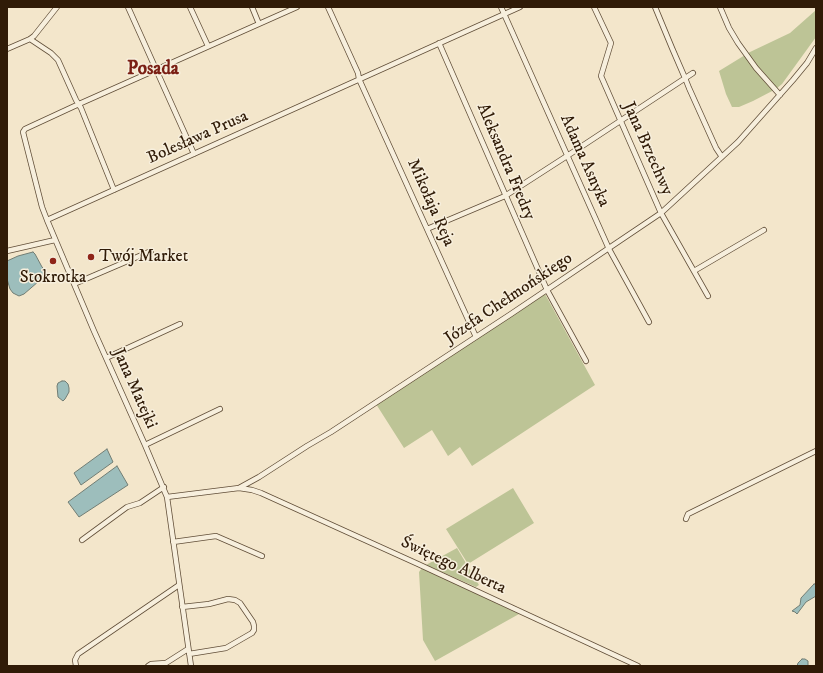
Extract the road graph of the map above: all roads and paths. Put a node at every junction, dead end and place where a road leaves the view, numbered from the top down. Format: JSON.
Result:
{"nodes":[{"id":1,"x":57,"y":7,"type":"edge"},
{"id":2,"x":128,"y":7,"type":"edge"},
{"id":3,"x":190,"y":7,"type":"edge"},
{"id":4,"x":252,"y":7,"type":"edge"},
{"id":5,"x":297,"y":7,"type":"edge"},
{"id":6,"x":328,"y":7,"type":"edge"},
{"id":7,"x":501,"y":7,"type":"edge"},
{"id":8,"x":520,"y":7,"type":"edge"},
{"id":9,"x":594,"y":7,"type":"edge"},
{"id":10,"x":655,"y":7,"type":"edge"},
{"id":11,"x":720,"y":7,"type":"edge"},
{"id":12,"x":504,"y":14,"type":"junction"},
{"id":13,"x":259,"y":24,"type":"junction"},
{"id":14,"x":30,"y":39,"type":"junction"},
{"id":15,"x":439,"y":43,"type":"junction"},
{"id":16,"x":208,"y":46,"type":"junction"},
{"id":17,"x":816,"y":48,"type":"edge"},
{"id":18,"x":7,"y":49,"type":"edge"},
{"id":19,"x":156,"y":70,"type":"junction"},
{"id":20,"x":693,"y":72,"type":"dead end"},
{"id":21,"x":685,"y":78,"type":"junction"},
{"id":22,"x":359,"y":79,"type":"junction"},
{"id":23,"x":780,"y":95,"type":"junction"},
{"id":24,"x":79,"y":104,"type":"junction"},
{"id":25,"x":621,"y":121,"type":"junction"},
{"id":26,"x":194,"y":154,"type":"junction"},
{"id":27,"x":568,"y":156,"type":"junction"},
{"id":28,"x":722,"y":157,"type":"junction"},
{"id":29,"x":114,"y":190,"type":"junction"},
{"id":30,"x":505,"y":196,"type":"junction"},
{"id":31,"x":661,"y":213,"type":"junction"},
{"id":32,"x":47,"y":220,"type":"junction"},
{"id":33,"x":427,"y":229,"type":"junction"},
{"id":34,"x":764,"y":230,"type":"dead end"},
{"id":35,"x":55,"y":240,"type":"junction"},
{"id":36,"x":608,"y":249,"type":"junction"},
{"id":37,"x":7,"y":251,"type":"edge"},
{"id":38,"x":151,"y":251,"type":"dead end"},
{"id":39,"x":694,"y":271,"type":"junction"},
{"id":40,"x":74,"y":284,"type":"junction"},
{"id":41,"x":547,"y":290,"type":"junction"},
{"id":42,"x":708,"y":296,"type":"dead end"},
{"id":43,"x":649,"y":322,"type":"dead end"},
{"id":44,"x":180,"y":324,"type":"dead end"},
{"id":45,"x":476,"y":337,"type":"junction"},
{"id":46,"x":106,"y":358,"type":"junction"},
{"id":47,"x":586,"y":361,"type":"dead end"},
{"id":48,"x":220,"y":409,"type":"dead end"},
{"id":49,"x":145,"y":445,"type":"junction"},
{"id":50,"x":816,"y":450,"type":"edge"},
{"id":51,"x":255,"y":479,"type":"junction"},
{"id":52,"x":164,"y":487,"type":"junction"},
{"id":53,"x":239,"y":488,"type":"junction"},
{"id":54,"x":257,"y":492,"type":"junction"},
{"id":55,"x":167,"y":497,"type":"junction"},
{"id":56,"x":686,"y":520,"type":"dead end"},
{"id":57,"x":82,"y":540,"type":"dead end"},
{"id":58,"x":173,"y":542,"type":"junction"},
{"id":59,"x":262,"y":556,"type":"dead end"},
{"id":60,"x":179,"y":586,"type":"junction"},
{"id":61,"x":182,"y":608,"type":"junction"},
{"id":62,"x":188,"y":649,"type":"junction"},
{"id":63,"x":189,"y":654,"type":"junction"},
{"id":64,"x":76,"y":666,"type":"edge"},
{"id":65,"x":148,"y":666,"type":"edge"},
{"id":66,"x":191,"y":666,"type":"edge"},
{"id":67,"x":638,"y":666,"type":"edge"}],
"edges":[{"from":1,"to":14,"type":"street"},
{"from":2,"to":19,"type":"street"},
{"from":3,"to":16,"type":"street"},
{"from":4,"to":13,"type":"street"},
{"from":5,"to":13,"type":"street"},
{"from":6,"to":22,"type":"street","name":"Mikołaja Reja"},
{"from":7,"to":12,"type":"street","name":"Adama Asnyka"},
{"from":8,"to":12,"type":"street","name":"Bolesława Prusa"},
{"from":9,"to":25,"type":"street","name":"Jana Brzechwy"},
{"from":10,"to":21,"type":"street"},
{"from":11,"to":23,"type":"street"},
{"from":12,"to":15,"type":"street","name":"Bolesława Prusa"},
{"from":12,"to":27,"type":"street","name":"Adama Asnyka"},
{"from":13,"to":16,"type":"street"},
{"from":14,"to":18,"type":"street"},
{"from":14,"to":24,"type":"street"},
{"from":15,"to":22,"type":"street","name":"Bolesława Prusa"},
{"from":15,"to":30,"type":"street","name":"Aleksandra Fredry"},
{"from":16,"to":19,"type":"street"},
{"from":17,"to":23,"type":"street","name":"Józefa Chełmońskiego"},
{"from":19,"to":24,"type":"street"},
{"from":19,"to":26,"type":"street"},
{"from":20,"to":21,"type":"street"},
{"from":21,"to":25,"type":"street"},
{"from":21,"to":28,"type":"street"},
{"from":22,"to":26,"type":"street","name":"Bolesława Prusa"},
{"from":22,"to":33,"type":"street","name":"Mikołaja Reja"},
{"from":23,"to":28,"type":"street","name":"Józefa Chełmońskiego"},
{"from":24,"to":29,"type":"street"},
{"from":24,"to":32,"type":"street","name":"Jana Matejki"},
{"from":25,"to":27,"type":"street"},
{"from":25,"to":31,"type":"street","name":"Jana Brzechwy"},
{"from":26,"to":29,"type":"street","name":"Bolesława Prusa"},
{"from":27,"to":30,"type":"street"},
{"from":27,"to":36,"type":"street","name":"Adama Asnyka"},
{"from":28,"to":31,"type":"street","name":"Józefa Chełmońskiego"},
{"from":29,"to":32,"type":"street","name":"Bolesława Prusa"},
{"from":30,"to":33,"type":"street"},
{"from":30,"to":41,"type":"street","name":"Aleksandra Fredry"},
{"from":31,"to":36,"type":"street","name":"Józefa Chełmońskiego"},
{"from":31,"to":39,"type":"street","name":"Jana Brzechwy"},
{"from":32,"to":35,"type":"street","name":"Jana Matejki"},
{"from":33,"to":45,"type":"street","name":"Mikołaja Reja"},
{"from":34,"to":39,"type":"street"},
{"from":35,"to":37,"type":"street"},
{"from":35,"to":40,"type":"street","name":"Jana Matejki"},
{"from":36,"to":41,"type":"street","name":"Józefa Chełmońskiego"},
{"from":36,"to":43,"type":"street","name":"Adama Asnyka"},
{"from":38,"to":40,"type":"street"},
{"from":39,"to":42,"type":"street","name":"Jana Brzechwy"},
{"from":40,"to":46,"type":"street","name":"Jana Matejki"},
{"from":41,"to":45,"type":"street","name":"Józefa Chełmońskiego"},
{"from":41,"to":47,"type":"street","name":"Aleksandra Fredry"},
{"from":44,"to":46,"type":"street"},
{"from":45,"to":51,"type":"street","name":"Józefa Chełmońskiego"},
{"from":46,"to":49,"type":"street","name":"Jana Matejki"},
{"from":48,"to":49,"type":"street"},
{"from":49,"to":52,"type":"street","name":"Jana Matejki"},
{"from":50,"to":56,"type":"street"},
{"from":51,"to":53,"type":"street","name":"Józefa Chełmońskiego"},
{"from":51,"to":54,"type":"street"},
{"from":52,"to":55,"type":"street","name":"Jana Matejki"},
{"from":52,"to":57,"type":"street"},
{"from":53,"to":54,"type":"street","name":"Świętego Alberta"},
{"from":53,"to":55,"type":"street","name":"Józefa Chełmońskiego"},
{"from":54,"to":67,"type":"street","name":"Świętego Alberta"},
{"from":55,"to":58,"type":"street","name":"Jana Matejki"},
{"from":58,"to":59,"type":"street"},
{"from":58,"to":60,"type":"street","name":"Jana Matejki"},
{"from":60,"to":61,"type":"street","name":"Jana Matejki"},
{"from":60,"to":64,"type":"street"},
{"from":61,"to":62,"type":"street","name":"Jana Matejki"},
{"from":61,"to":63,"type":"street"},
{"from":62,"to":63,"type":"street","name":"Jana Matejki"},
{"from":62,"to":65,"type":"street"},
{"from":63,"to":66,"type":"street","name":"Jana Matejki"}]}
